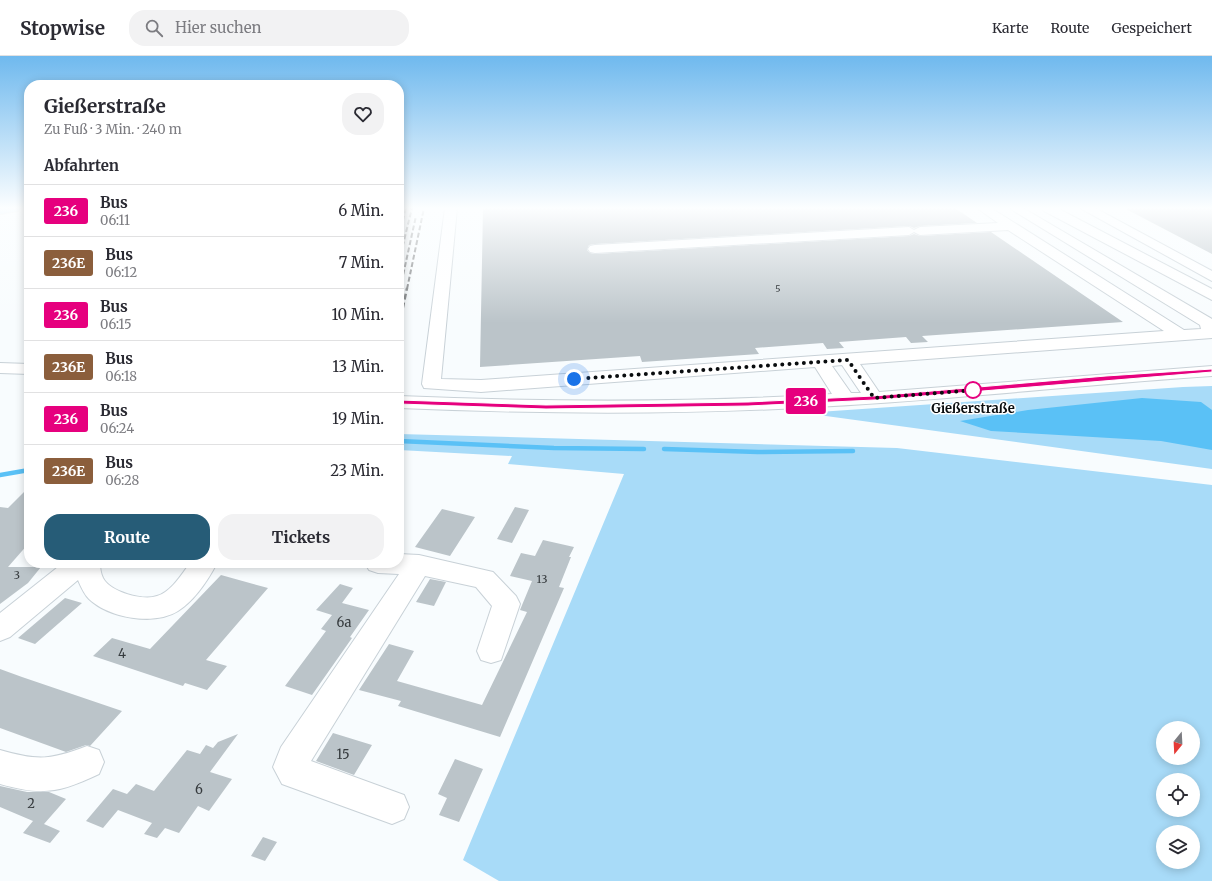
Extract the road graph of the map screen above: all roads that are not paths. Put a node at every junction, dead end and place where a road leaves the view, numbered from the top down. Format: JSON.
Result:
{"nodes":[{"id":1,"x":447,"y":246,"type":"edge"},
{"id":2,"x":639,"y":246,"type":"edge"},
{"id":3,"x":1043,"y":246,"type":"edge"},
{"id":4,"x":1080,"y":246,"type":"edge"},
{"id":5,"x":1121,"y":246,"type":"edge"},
{"id":6,"x":1156,"y":246,"type":"edge"},
{"id":7,"x":1170,"y":246,"type":"edge"},
{"id":8,"x":595,"y":249,"type":"dead end"},
{"id":9,"x":1212,"y":269,"type":"edge"},
{"id":10,"x":1212,"y":277,"type":"edge"},
{"id":11,"x":1212,"y":295,"type":"edge"},
{"id":12,"x":1181,"y":335,"type":"junction"},
{"id":13,"x":848,"y":360,"type":"junction"},
{"id":14,"x":821,"y":362,"type":"junction"},
{"id":15,"x":0,"y":368,"type":"edge"},
{"id":16,"x":24,"y":369,"type":"edge"},
{"id":17,"x":1212,"y":371,"type":"edge"},
{"id":18,"x":874,"y":398,"type":"junction"},
{"id":19,"x":845,"y":399,"type":"junction"},
{"id":20,"x":404,"y":402,"type":"edge"},
{"id":21,"x":404,"y":565,"type":"edge"},
{"id":22,"x":75,"y":568,"type":"edge"},
{"id":23,"x":88,"y":568,"type":"edge"},
{"id":24,"x":200,"y":568,"type":"edge"},
{"id":25,"x":396,"y":568,"type":"edge"},
{"id":26,"x":0,"y":628,"type":"edge"},
{"id":27,"x":490,"y":651,"type":"dead end"},
{"id":28,"x":87,"y":762,"type":"dead end"},
{"id":29,"x":0,"y":767,"type":"edge"},
{"id":30,"x":392,"y":807,"type":"dead end"}],
"edges":[{"from":1,"to":14,"type":"street"},
{"from":2,"to":8,"type":"street"},
{"from":3,"to":12,"type":"street"},
{"from":4,"to":12,"type":"street"},
{"from":5,"to":11,"type":"street"},
{"from":6,"to":10,"type":"street"},
{"from":7,"to":9,"type":"street"},
{"from":12,"to":13,"type":"street"},
{"from":13,"to":14,"type":"street"},
{"from":13,"to":18,"type":"street"},
{"from":14,"to":19,"type":"street"},
{"from":15,"to":16,"type":"street"},
{"from":17,"to":18,"type":"street"},
{"from":18,"to":19,"type":"street"},
{"from":19,"to":20,"type":"street"},
{"from":21,"to":27,"type":"street"},
{"from":22,"to":26,"type":"street"},
{"from":23,"to":24,"type":"street"},
{"from":25,"to":30,"type":"street"},
{"from":28,"to":29,"type":"street"}]}
